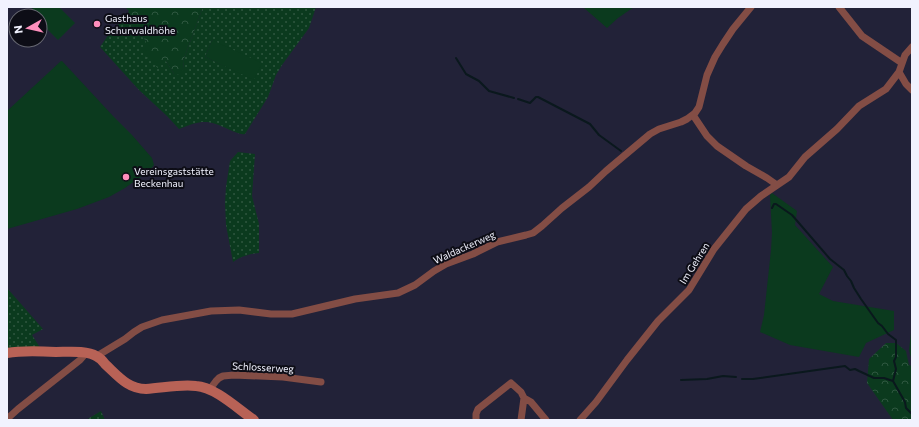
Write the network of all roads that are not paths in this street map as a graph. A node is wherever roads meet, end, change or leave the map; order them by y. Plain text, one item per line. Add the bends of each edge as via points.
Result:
1 (751, 7) edge
2 (839, 7) edge
3 (912, 47) edge
4 (902, 63) junction
5 (899, 72) junction
6 (912, 90) edge
7 (693, 115) junction
8 (777, 186) junction
9 (7, 353) edge
10 (86, 353) junction
11 (97, 356) junction
12 (321, 382) dead end
13 (210, 389) junction
14 (524, 398) junction
15 (7, 419) edge
16 (254, 420) edge
17 (476, 420) edge
18 (521, 420) edge
19 (546, 420) edge
20 (580, 420) edge

1 - 7 street via 713,61 699,106
2 - 4 street via 862,36
3 - 4 street, Im Gehren
4 - 5 street, Im Gehren
5 - 6 street
5 - 8 street, Im Gehren via 886,89 859,106
7 - 8 street via 717,146
7 - 11 street, Waldackerweg via 650,134 533,233 497,242 446,264 403,291 292,314 211,310 167,319 144,326
8 - 20 street, Im Gehren via 742,213 714,249 689,290 658,321
9 - 10 street
10 - 11 street
10 - 15 street
11 - 13 street via 124,382 135,388 192,385
12 - 13 street, Schlosserweg via 234,375 219,378
13 - 16 street
14 - 17 street via 511,382 478,409
14 - 18 street
14 - 19 street via 531,402

